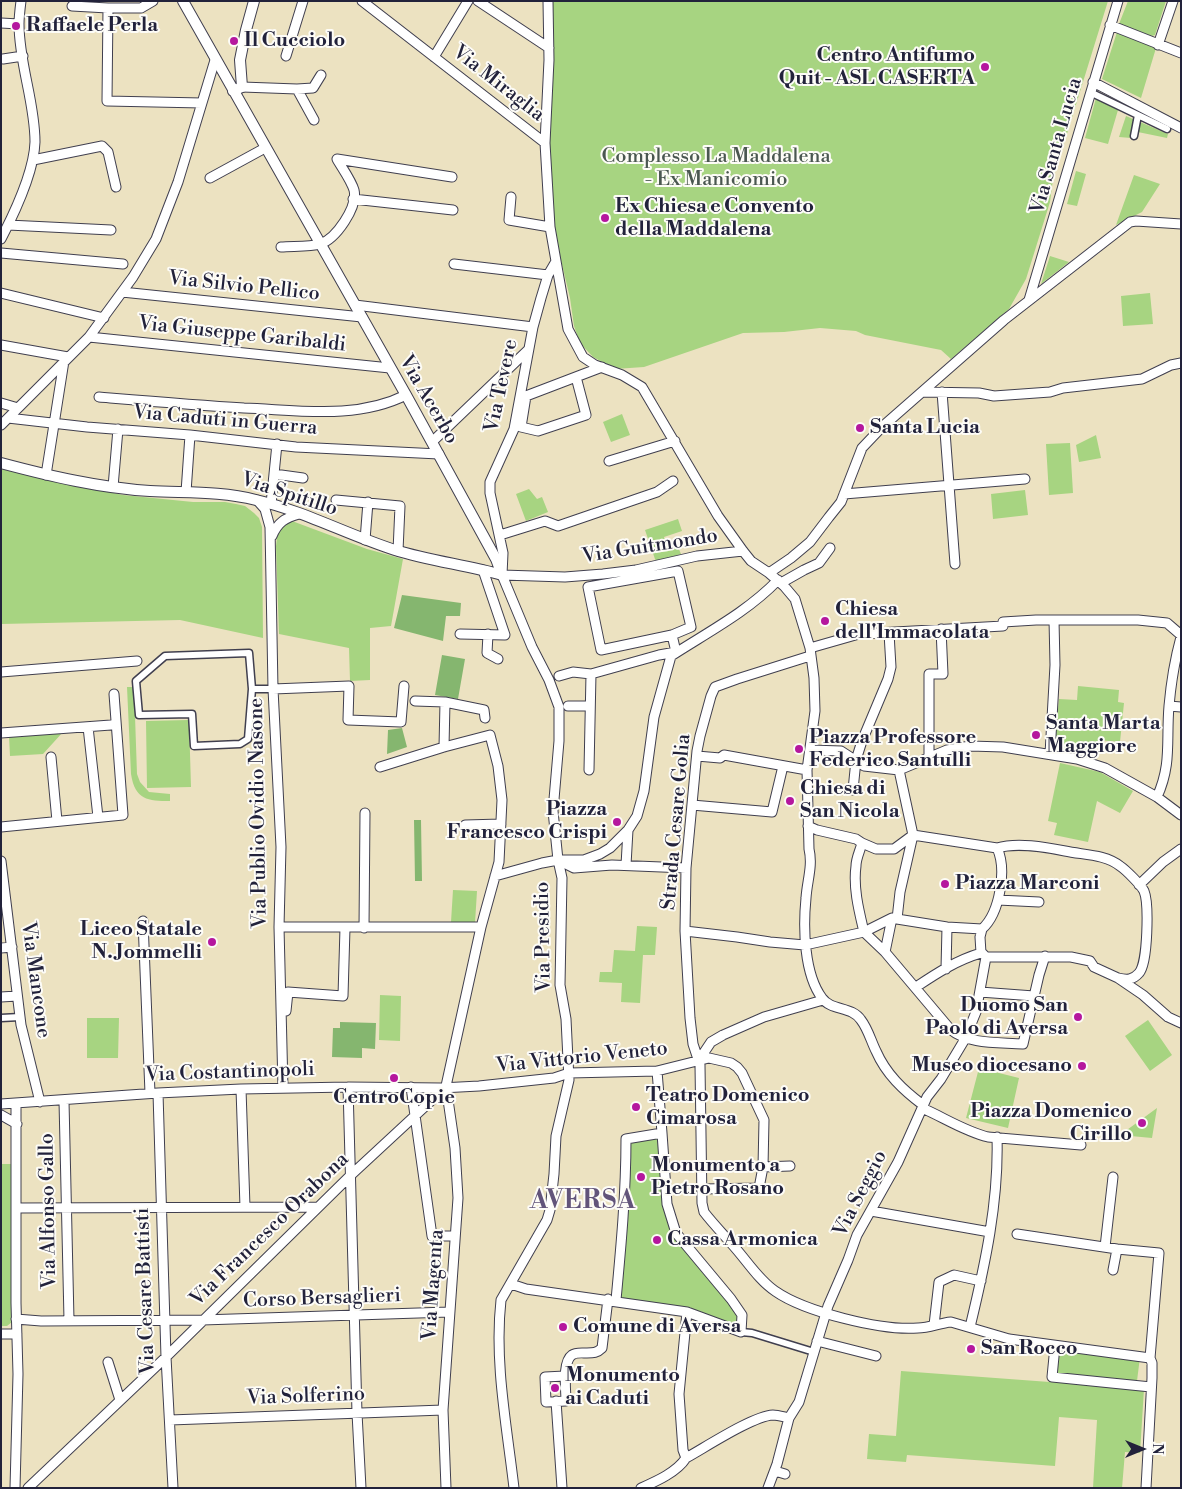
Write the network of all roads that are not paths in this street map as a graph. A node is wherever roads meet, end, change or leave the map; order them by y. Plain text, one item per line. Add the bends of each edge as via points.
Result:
1 (21, 1) edge
2 (153, 1) edge
3 (183, 1) edge
4 (254, 1) edge
5 (303, 1) edge
6 (468, 1) edge
7 (478, 1) edge
8 (548, 1) edge
9 (1118, 1) edge
10 (1173, 1) edge
11 (367, 3) edge
12 (72, 6) dead end
13 (108, 8) junction
14 (1, 23) edge
15 (19, 24) junction
16 (1110, 25) junction
17 (1158, 45) junction
18 (549, 48) junction
19 (1181, 53) edge
20 (23, 56) junction
21 (286, 56) dead end
22 (434, 57) junction
23 (3, 58) dead end
24 (215, 60) junction
25 (321, 75) dead end
26 (1093, 82) junction
27 (238, 89) junction
28 (296, 89) junction
29 (1094, 94) dead end
30 (202, 103) junction
31 (1138, 115) junction
32 (314, 120) dead end
33 (1181, 128) edge
34 (1167, 129) dead end
35 (1134, 136) dead end
36 (545, 143) junction
37 (265, 148) junction
38 (33, 160) junction
39 (452, 177) dead end
40 (210, 178) dead end
41 (116, 187) dead end
42 (510, 197) dead end
43 (353, 199) junction
44 (453, 210) dead end
45 (1181, 224) edge
46 (8, 225) junction
47 (550, 227) junction
48 (111, 230) dead end
49 (1, 239) edge
50 (320, 244) junction
51 (281, 247) dead end
52 (1, 253) edge
53 (555, 263) junction
54 (123, 264) dead end
55 (454, 264) dead end
56 (548, 276) junction
57 (122, 292) junction
58 (1, 293) edge
59 (1029, 300) junction
60 (355, 305) junction
61 (362, 317) junction
62 (104, 318) junction
63 (533, 328) junction
64 (89, 337) junction
65 (1, 345) edge
66 (528, 350) junction
67 (66, 359) junction
68 (1181, 363) edge
69 (602, 367) junction
70 (390, 368) junction
71 (576, 377) junction
72 (922, 392) junction
73 (942, 392) junction
74 (406, 395) junction
75 (99, 397) dead end
76 (1, 403) edge
77 (18, 408) junction
78 (8, 418) junction
79 (55, 424) junction
80 (1, 425) edge
81 (118, 429) junction
82 (190, 434) junction
83 (675, 440) junction
84 (433, 441) junction
85 (277, 444) junction
86 (439, 454) junction
87 (610, 461) dead end
88 (1, 463) edge
89 (274, 474) junction
90 (46, 475) junction
91 (303, 478) dead end
92 (1025, 479) dead end
93 (673, 481) dead end
94 (948, 486) junction
95 (113, 487) junction
96 (186, 492) junction
97 (844, 494) junction
98 (257, 500) junction
99 (336, 500) dead end
100 (368, 502) junction
101 (271, 504) junction
102 (299, 514) junction
103 (500, 535) junction
104 (270, 538) junction
105 (365, 540) junction
106 (830, 548) dead end
107 (398, 551) junction
108 (743, 551) junction
109 (955, 564) dead end
110 (483, 570) junction
111 (769, 573) junction
112 (502, 575) junction
113 (780, 582) junction
114 (1054, 620) junction
115 (941, 629) junction
116 (889, 633) junction
117 (460, 634) dead end
118 (485, 634) junction
119 (672, 635) junction
120 (1181, 636) edge
121 (482, 652) dead end
122 (676, 652) junction
123 (810, 652) junction
124 (498, 659) dead end
125 (137, 661) dead end
126 (1, 672) edge
127 (591, 674) junction
128 (558, 676) dead end
129 (404, 686) dead end
130 (252, 689) junction
131 (273, 689) junction
132 (114, 694) dead end
133 (415, 701) dead end
134 (445, 702) junction
135 (568, 706) dead end
136 (590, 706) junction
137 (1169, 706) junction
138 (1181, 707) edge
139 (485, 718) dead end
140 (111, 725) dead end
141 (88, 727) junction
142 (1, 733) edge
143 (444, 747) junction
144 (811, 750) junction
145 (1050, 754) junction
146 (697, 756) junction
147 (929, 757) junction
148 (51, 758) dead end
149 (856, 760) junction
150 (783, 766) junction
151 (380, 767) dead end
152 (589, 770) dead end
153 (807, 770) junction
154 (899, 770) junction
155 (853, 790) dead end
156 (1156, 797) junction
157 (692, 805) junction
158 (365, 813) dead end
159 (1181, 815) edge
160 (98, 817) junction
161 (57, 821) junction
162 (465, 824) dead end
163 (501, 824) junction
164 (808, 826) junction
165 (1, 827) edge
166 (628, 830) junction
167 (913, 835) junction
168 (862, 843) junction
169 (997, 848) junction
170 (1181, 849) edge
171 (558, 860) junction
172 (1, 861) edge
173 (626, 864) junction
174 (686, 868) junction
175 (496, 876) junction
176 (1139, 885) junction
177 (998, 900) junction
178 (4, 901) edge
179 (1039, 902) dead end
180 (895, 918) junction
181 (143, 920) dead end
182 (279, 927) junction
183 (481, 927) junction
184 (947, 927) junction
185 (345, 928) junction
186 (364, 928) junction
187 (982, 929) junction
188 (685, 931) junction
189 (864, 932) junction
190 (805, 945) junction
191 (12, 947) junction
192 (1, 948) edge
193 (885, 952) junction
194 (983, 955) junction
195 (1045, 956) junction
196 (946, 968) junction
197 (1118, 978) junction
198 (916, 987) junction
199 (980, 992) junction
200 (17, 996) junction
201 (1034, 996) junction
202 (1, 997) edge
203 (823, 1000) junction
204 (286, 1011) dead end
205 (20, 1017) junction
206 (1, 1018) edge
207 (1181, 1023) edge
208 (966, 1039) junction
209 (699, 1060) junction
210 (657, 1071) junction
211 (569, 1073) junction
212 (446, 1086) junction
213 (348, 1087) junction
214 (410, 1087) junction
215 (282, 1088) junction
216 (241, 1089) junction
217 (154, 1093) junction
218 (64, 1101) junction
219 (40, 1102) junction
220 (16, 1103) junction
221 (1, 1104) edge
222 (923, 1106) junction
223 (1, 1115) edge
224 (414, 1116) junction
225 (18, 1124) junction
226 (662, 1133) junction
227 (997, 1137) junction
228 (1081, 1144) dead end
229 (790, 1166) dead end
230 (763, 1167) junction
231 (351, 1175) junction
232 (1113, 1177) dead end
233 (702, 1189) junction
234 (245, 1207) junction
235 (318, 1207) junction
236 (17, 1208) junction
237 (161, 1208) junction
238 (67, 1209) junction
239 (871, 1211) junction
240 (990, 1232) junction
241 (1017, 1234) dead end
242 (455, 1236) junction
243 (1105, 1247) junction
244 (1117, 1249) junction
245 (1113, 1270) dead end
246 (981, 1282) junction
247 (510, 1284) junction
248 (612, 1300) junction
249 (449, 1312) junction
250 (686, 1312) junction
251 (826, 1314) junction
252 (354, 1315) junction
253 (16, 1319) junction
254 (69, 1320) junction
255 (166, 1320) junction
256 (202, 1320) junction
257 (934, 1325) junction
258 (970, 1327) junction
259 (741, 1332) junction
260 (1, 1334) edge
261 (17, 1334) junction
262 (817, 1341) junction
263 (1055, 1346) junction
264 (814, 1352) junction
265 (876, 1356) dead end
266 (166, 1358) junction
267 (1150, 1358) junction
268 (108, 1362) dead end
269 (566, 1376) junction
270 (1152, 1387) junction
271 (120, 1400) junction
272 (556, 1401) junction
273 (443, 1410) junction
274 (356, 1413) junction
275 (789, 1418) junction
276 (170, 1420) junction
277 (685, 1454) junction
278 (775, 1471) junction
279 (785, 1474) dead end
280 (15, 1488) edge
281 (28, 1488) edge
282 (173, 1488) edge
283 (361, 1488) edge
284 (446, 1488) edge
285 (514, 1488) edge
286 (562, 1488) edge
287 (641, 1488) edge
288 (768, 1488) edge
289 (1146, 1488) edge

1 - 15 street
2 - 13 street via 141,8
3 - 24 street, Via Acerbo
4 - 27 street via 240,60
5 - 21 street
6 - 22 street
7 - 18 street
8 - 18 street
9 - 16 street, Via Santa Lucia
10 - 17 street
11 - 22 street, Via Miraglia
12 - 13 street
13 - 30 street via 107,101
14 - 15 street
15 - 20 street
16 - 17 street
16 - 26 street, Via Santa Lucia
17 - 19 street
18 - 36 street
20 - 23 street
20 - 38 street via 33,109
22 - 36 street, Via Miraglia
24 - 27 street, Via Acerbo
24 - 30 street
25 - 28 street via 313,88
26 - 33 street
26 - 59 street, Via Santa Lucia
27 - 28 street
27 - 37 street, Via Acerbo
28 - 32 street
29 - 31 street
30 - 57 street via 178,182 156,239
31 - 34 street
31 - 35 street
36 - 47 street, Via Miraglia
37 - 40 street
37 - 50 street, Via Acerbo
38 - 41 street via 102,146 108,152
38 - 46 street
39 - 43 street via 337,159 354,190
42 - 47 street via 510,220
43 - 44 street
43 - 50 street via 345,222
45 - 59 street via 1130,222
46 - 48 street
46 - 49 street
47 - 53 street, Via Miraglia
50 - 51 street
50 - 60 street, Via Acerbo
52 - 54 street
53 - 56 street, Via Tevere
53 - 69 street, Via Miraglia via 569,334 583,357
55 - 56 street
56 - 63 street, Via Tevere
57 - 61 street, Via Silvio Pellico
57 - 62 street
58 - 62 street
59 - 72 street
60 - 61 street, Via Acerbo
60 - 63 street
61 - 70 street, Via Acerbo
62 - 64 street
63 - 66 street, Via Tevere
64 - 67 street
64 - 70 street, Via Giuseppe Garibaldi
65 - 67 street
66 - 84 street
66 - 103 street, Via Tevere via 514,429 490,482
67 - 77 street
67 - 79 street
68 - 73 street via 1142,379 1050,392 994,396
69 - 71 street
69 - 83 street, Via Miraglia via 642,387
70 - 74 street, Via Acerbo
71 - 71 street via 526,396 521,427 538,431 586,415
72 - 73 street
72 - 97 street via 862,448
73 - 94 street
74 - 75 street via 376,406 330,412
74 - 84 street, Via Acerbo
76 - 77 street
77 - 78 street
78 - 79 street, Via Caduti in Guerra
78 - 80 street
79 - 81 street, Via Caduti in Guerra
79 - 90 street
81 - 82 street, Via Caduti in Guerra
81 - 95 street
82 - 85 street, Via Caduti in Guerra
82 - 96 street
83 - 87 street
83 - 108 street, Via Miraglia via 718,516
84 - 86 street, Via Acerbo
85 - 86 street, Via Caduti in Guerra
85 - 89 street
86 - 112 street, Via Acerbo
88 - 90 street, Via Spitillo
89 - 91 street
89 - 101 street
90 - 95 street, Via Spitillo
92 - 94 street
93 - 103 street via 657,492 558,526 544,521
94 - 97 street
94 - 109 street
95 - 96 street, Via Spitillo
96 - 98 street, Via Spitillo via 223,493
97 - 111 street via 810,542
98 - 101 street, Via Spitillo
98 - 104 street, Via Publio Ovidio Nasone via 268,517
99 - 100 street
100 - 105 street
100 - 107 street via 400,506
101 - 102 street, Via Spitillo
102 - 104 street via 283,519
102 - 105 street, Via Spitillo
103 - 112 street, Via Tevere
104 - 131 street, Via Publio Ovidio Nasone
105 - 107 street, Via Spitillo
106 - 113 street via 820,564
107 - 110 street, Via Spitillo
108 - 111 street, Via Miraglia
108 - 112 street, Via Guitmondo via 697,556 603,574 565,577
110 - 112 street, Via Spitillo
110 - 118 street via 505,634
111 - 113 street, Via Miraglia
112 - 171 street, Via Presidio via 558,707 559,741 553,811
113 - 122 street via 706,635
113 - 123 street, Via Miraglia via 795,599
114 - 115 street
114 - 120 street via 1167,623
114 - 145 street
115 - 116 street
115 - 147 street via 943,674 929,674
116 - 123 street via 859,634
116 - 149 street via 891,667
117 - 118 street
118 - 121 street
118 - 124 street via 487,653
119 - 119 street via 601,650 588,586 678,571 691,627
119 - 122 street
120 - 137 street
122 - 127 street
122 - 166 street via 670,656 654,717 642,798 637,816
123 - 144 street, Via Miraglia via 815,711
123 - 146 street, Strada Cesare Golia via 715,687
125 - 126 street
127 - 128 street via 573,672
127 - 136 street
129 - 131 street via 401,722 348,720 349,686
130 - 130 street via 249,653 165,656 136,681 139,715 192,714 194,746 240,744 248,739
130 - 131 street
131 - 182 street, Via Publio Ovidio Nasone via 281,848
132 - 160 street via 123,815
133 - 134 street
134 - 139 street via 484,710
134 - 143 street
135 - 136 street
136 - 152 street
137 - 138 street
137 - 156 street via 1167,768
140 - 141 street
141 - 142 street
141 - 160 street
143 - 151 street
143 - 163 street via 490,735 498,766
144 - 149 street via 841,751
144 - 153 street, Via Miraglia
145 - 147 street via 970,746
145 - 156 street via 1105,768
146 - 150 street via 720,758 724,755
146 - 157 street, Strada Cesare Golia
147 - 154 street
148 - 161 street
149 - 154 street via 864,766
149 - 155 street
150 - 153 street
150 - 157 street via 772,812
153 - 164 street, Via Miraglia
154 - 167 street
156 - 159 street
157 - 174 street, Strada Cesare Golia
158 - 186 street
160 - 161 street
161 - 165 street
162 - 163 street
163 - 175 street
164 - 168 street
164 - 190 street, Via Miraglia via 812,861 806,899
166 - 171 street via 600,854 584,860
166 - 173 street
167 - 168 street via 894,849 876,849
167 - 169 street
167 - 180 street
168 - 189 street via 855,882
169 - 176 street via 1028,846 1098,856 1120,865
169 - 177 street via 1001,863
170 - 176 street
171 - 173 street via 574,868
171 - 175 street
171 - 211 street, Via Presidio via 562,878 560,985 566,1019
172 - 178 street, Via Mancone
173 - 174 street
174 - 188 street, Strada Cesare Golia
175 - 183 street
176 - 197 street via 1143,890 1146,913 1142,966 1133,978
177 - 179 street
177 - 187 street via 988,924
178 - 191 street, Via Mancone
180 - 184 street
180 - 189 street
180 - 193 street
181 - 217 street, Via Cesare Battisti
182 - 185 street
182 - 215 street, Via Publio Ovidio Nasone
183 - 186 street
183 - 212 street
184 - 187 street
184 - 196 street
185 - 186 street
185 - 204 street via 343,996 288,992
187 - 194 street, Via Seggio
188 - 190 street
188 - 209 street, Strada Cesare Golia via 693,1044
189 - 190 street
189 - 193 street
190 - 203 street, Via Miraglia via 816,988
191 - 192 street
191 - 200 street, Via Mancone
193 - 198 street
194 - 195 street
194 - 196 street via 966,957
194 - 199 street, Via Seggio
195 - 197 street via 1090,961 1094,967
195 - 201 street
196 - 198 street
197 - 207 street via 1168,1017
198 - 208 street via 950,1029
199 - 201 street
199 - 208 street, Via Seggio
200 - 202 street
200 - 205 street, Via Mancone
201 - 208 street via 1023,1044
203 - 209 street via 764,1017 723,1035 711,1042
203 - 222 street via 861,1019 890,1076
205 - 206 street
205 - 219 street, Via Mancone
208 - 222 street, Via Seggio
209 - 210 street, Via Vittorio Veneto
209 - 230 street, Via Vittorio Veneto via 709,1058 731,1063 742,1073 764,1120
209 - 233 street, Strada Cesare Golia
210 - 211 street, Via Vittorio Veneto
210 - 226 street
211 - 212 street, Via Vittorio Veneto via 554,1078 488,1085
211 - 247 street, Via Presidio via 556,1136 550,1210
212 - 214 street, Via Costantinopoli
212 - 224 street, Via Francesco Orabona
212 - 242 street, Via Magenta via 455,1148 458,1198
213 - 214 street, Via Costantinopoli
213 - 215 street, Via Costantinopoli
213 - 231 street
214 - 224 street
215 - 216 street, Via Costantinopoli
216 - 217 street, Via Costantinopoli
216 - 234 street
217 - 218 street, Via Costantinopoli
217 - 237 street, Via Cesare Battisti
218 - 219 street, Via Costantinopoli
218 - 238 street, Via Alfonso Gallo
219 - 220 street, Via Costantinopoli
220 - 221 street, Via Costantinopoli
220 - 225 street
222 - 227 street via 977,1134
222 - 239 street, Via Seggio
223 - 225 street
224 - 231 street, Via Francesco Orabona
224 - 242 street via 432,1236
225 - 236 street
226 - 248 street via 626,1139 623,1235
226 - 259 street via 667,1204 676,1233 742,1315
227 - 228 street
227 - 240 street
229 - 230 street
230 - 233 street, Via Vittorio Veneto via 759,1188
231 - 235 street, Via Francesco Orabona
231 - 252 street
232 - 243 street
233 - 251 street, Strada Cesare Golia via 704,1212 761,1278 782,1295
234 - 235 street
234 - 237 street
235 - 256 street, Via Francesco Orabona
236 - 238 street
236 - 253 street
237 - 238 street
237 - 255 street, Via Cesare Battisti
238 - 254 street, Via Alfonso Gallo
239 - 240 street
239 - 251 street, Via Seggio via 857,1235
240 - 246 street
241 - 243 street
242 - 249 street, Via Magenta
243 - 244 street
244 - 245 street
244 - 267 street via 1158,1253
246 - 257 street via 954,1275 939,1282
246 - 258 street
247 - 248 street
247 - 285 street, Via Presidio via 501,1300 499,1316 500,1358
248 - 250 street
248 - 269 street via 600,1351 574,1353 567,1362
249 - 252 street, Corso Bersaglieri
249 - 273 street, Via Magenta
250 - 259 street
250 - 277 street via 679,1394
251 - 257 street, Strada Cesare Golia via 886,1326 919,1328
251 - 262 street, Via Seggio
252 - 256 street, Corso Bersaglieri
252 - 274 street
253 - 254 street, Corso Bersaglieri
253 - 261 street
254 - 255 street, Corso Bersaglieri
255 - 256 street, Corso Bersaglieri
255 - 266 street, Via Cesare Battisti
256 - 266 street, Via Francesco Orabona
257 - 258 street, Strada Cesare Golia via 952,1322
258 - 263 street, Strada Cesare Golia via 1009,1339
259 - 264 street
260 - 261 street
261 - 280 street
262 - 264 street, Via Seggio
262 - 265 street
263 - 267 street, Strada Cesare Golia
263 - 270 street via 1052,1377
264 - 275 street, Via Seggio via 799,1402
266 - 271 street, Via Francesco Orabona
266 - 276 street, Via Cesare Battisti
267 - 270 street
268 - 271 street
269 - 272 street via 566,1401
269 - 272 street via 545,1377 546,1402
270 - 289 street
271 - 281 street, Via Francesco Orabona
272 - 286 street
273 - 274 street, Via Solferino
273 - 284 street, Via Magenta
274 - 276 street, Via Solferino
274 - 283 street
275 - 277 street via 772,1415 762,1418
275 - 278 street, Via Seggio
276 - 282 street, Via Cesare Battisti
277 - 287 street via 682,1465
278 - 279 street
278 - 288 street, Via Seggio

